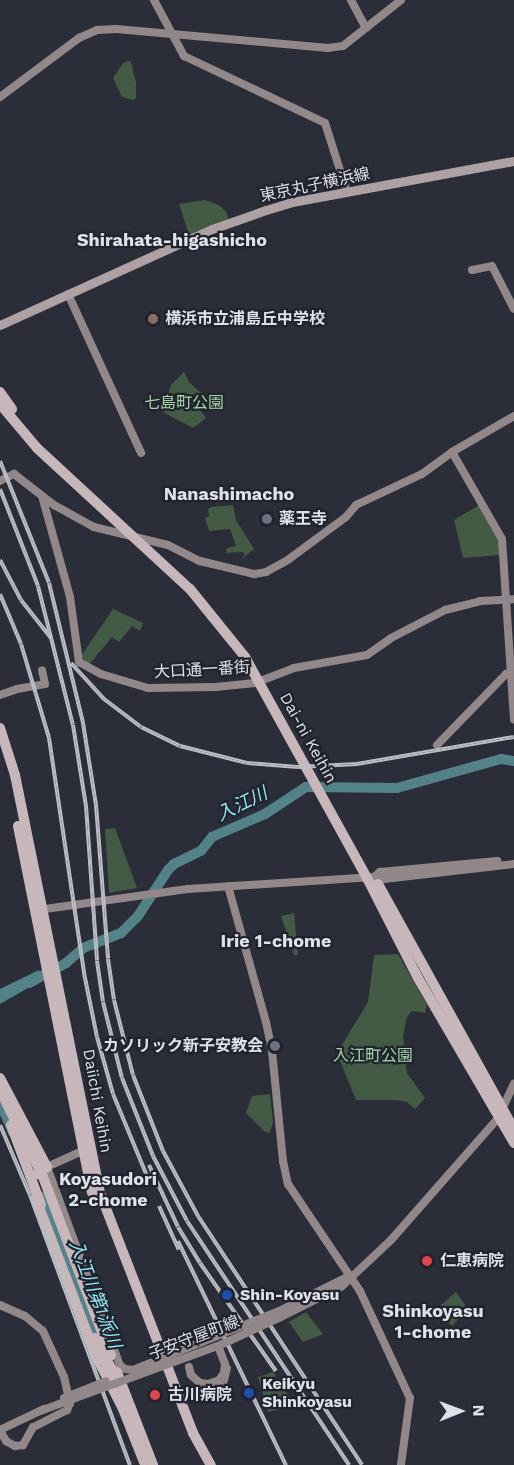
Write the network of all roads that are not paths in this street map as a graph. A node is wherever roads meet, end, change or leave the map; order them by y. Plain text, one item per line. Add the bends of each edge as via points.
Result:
1 (154, 0) edge
2 (351, 0) edge
3 (401, 0) edge
4 (366, 28) junction
5 (172, 34) junction
6 (0, 97) edge
7 (514, 161) edge
8 (347, 192) junction
9 (472, 270) dead end
10 (68, 294) junction
11 (514, 309) edge
12 (0, 325) edge
13 (0, 392) edge
14 (0, 404) edge
15 (514, 416) edge
16 (452, 452) junction
17 (141, 453) dead end
18 (0, 481) edge
19 (42, 495) junction
20 (134, 537) junction
21 (148, 540) junction
22 (510, 599) edge
23 (42, 670) dead end
24 (512, 670) edge
25 (262, 681) junction
26 (0, 695) edge
27 (514, 720) edge
28 (0, 728) edge
29 (437, 745) dead end
30 (0, 748) edge
31 (514, 859) edge
32 (514, 864) edge
33 (371, 877) junction
34 (228, 886) junction
35 (39, 910) junction
36 (0, 1078) edge
37 (514, 1083) edge
38 (0, 1090) edge
39 (0, 1104) edge
40 (499, 1113) junction
41 (11, 1125) junction
42 (514, 1129) edge
43 (514, 1143) edge
44 (86, 1149) junction
45 (45, 1163) junction
46 (350, 1276) junction
47 (0, 1305) edge
48 (280, 1314) junction
49 (218, 1346) junction
50 (133, 1370) junction
51 (117, 1377) junction
52 (109, 1388) junction
53 (197, 1399) dead end
54 (123, 1409) junction
55 (40, 1411) junction
56 (0, 1430) edge
57 (139, 1465) edge
58 (145, 1465) edge
59 (153, 1465) edge
60 (203, 1465) edge
61 (212, 1465) edge
62 (400, 1465) edge

1 - 5 street
2 - 4 street
3 - 4 street
4 - 5 street via 343,46 328,48
5 - 6 street via 116,29 88,34
5 - 8 street via 184,56 325,123
7 - 8 main road, 東京丸子横浜線
8 - 10 main road, 東京丸子横浜線 via 292,202 231,222
9 - 11 street via 492,266
10 - 12 main road, 東京丸子横浜線
10 - 17 street
13 - 21 highway, Dai-ni Keihin via 43,444
14 - 20 highway, Dai-ni Keihin via 37,448
15 - 16 street
16 - 21 street via 422,474 356,506 289,559 266,572 241,572 200,561 183,550
16 - 22 street via 502,539
18 - 19 street via 14,474
19 - 20 street via 94,528
19 - 25 street, 大口通一番街 via 74,615 79,662 94,672 148,688 234,686
20 - 21 street
20 - 25 highway, Dai-ni Keihin via 204,604
21 - 25 highway, Dai-ni Keihin via 181,570 228,624
22 - 24 street
22 - 25 street, 大口通一番街 via 480,601 445,610 367,655 294,668
23 - 26 street via 45,684
24 - 27 street
24 - 29 street
25 - 33 highway, Dai-ni Keihin
28 - 35 highway, Daiichi Keihin via 15,775
30 - 35 highway, Daiichi Keihin
31 - 33 street via 380,872
32 - 33 street
33 - 34 street
33 - 40 highway, Dai-ni Keihin via 418,978
34 - 35 street via 147,893
34 - 46 street via 268,1032 285,1175 305,1212
35 - 44 highway, Daiichi Keihin
36 - 45 highway
37 - 40 street, 子安守屋町線
38 - 59 highway, bridge via 43,1177
39 - 41 highway
40 - 42 highway, Dai-ni Keihin
40 - 43 highway, Dai-ni Keihin
40 - 46 street, 子安守屋町線 via 406,1225
41 - 51 highway, bridge via 80,1309
41 - 54 highway, bridge via 43,1196
44 - 45 street
44 - 60 highway, Daiichi Keihin via 93,1194 186,1435
44 - 61 highway, Daiichi Keihin via 193,1433
45 - 50 street via 120,1365
45 - 54 highway via 33,1174 31,1182 96,1356
46 - 48 street, 子安守屋町線
46 - 62 street via 410,1398
47 - 56 street via 25,1316 43,1331 64,1377 70,1403 67,1410 37,1423 20,1446 6,1441
48 - 49 street, 子安守屋町線, bridge
48 - 50 street, 子安守屋町線, bridge
49 - 52 street, 子安守屋町線, bridge
49 - 53 street, bridge via 224,1360 225,1364 219,1380 202,1384 190,1372 189,1363 194,1354 206,1348 218,1352 224,1359 226,1364 223,1384
50 - 51 street, 子安守屋町線
51 - 55 street, 子安守屋町線, bridge
52 - 55 street, 子安守屋町線, bridge
52 - 57 highway
54 - 58 highway
55 - 56 street, 子安守屋町線

